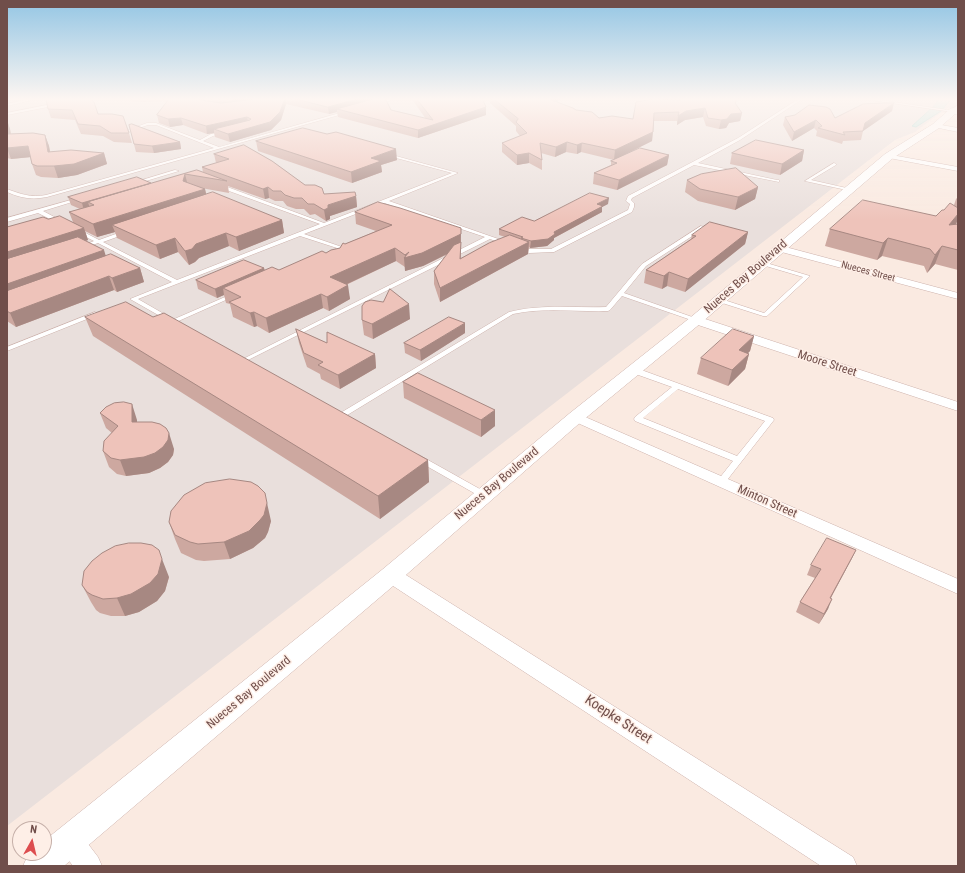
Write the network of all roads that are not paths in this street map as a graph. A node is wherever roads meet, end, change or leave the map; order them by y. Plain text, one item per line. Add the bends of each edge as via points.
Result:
1 (194, 139) edge
2 (204, 139) edge
3 (251, 139) edge
4 (739, 139) edge
5 (916, 139) edge
6 (200, 141) junction
7 (218, 148) junction
8 (379, 152) edge
9 (889, 156) junction
10 (694, 163) junction
11 (160, 164) junction
12 (834, 164) dead end
13 (958, 169) edge
14 (177, 171) junction
15 (183, 173) edge
16 (777, 181) dead end
17 (131, 184) edge
18 (213, 184) edge
19 (7, 190) edge
20 (849, 190) junction
21 (240, 194) junction
22 (233, 196) dead end
23 (85, 198) edge
24 (384, 201) junction
25 (39, 211) junction
26 (7, 220) edge
27 (60, 222) junction
28 (66, 222) edge
29 (52, 224) edge
30 (323, 224) junction
31 (72, 228) edge
32 (701, 228) edge
33 (135, 229) edge
34 (299, 234) junction
35 (489, 237) junction
36 (98, 241) junction
37 (778, 248) junction
38 (75, 249) edge
39 (328, 255) edge
40 (131, 258) junction
41 (124, 261) edge
42 (761, 263) junction
43 (177, 282) junction
44 (240, 293) edge
45 (621, 294) junction
46 (958, 296) edge
47 (133, 299) junction
48 (718, 300) junction
49 (126, 302) edge
50 (104, 310) edge
51 (696, 320) junction
52 (174, 321) junction
53 (180, 325) edge
54 (7, 348) edge
55 (238, 357) edge
56 (244, 360) junction
57 (251, 364) edge
58 (633, 370) junction
59 (677, 386) junction
60 (958, 407) edge
61 (334, 411) edge
62 (341, 415) junction
63 (576, 417) junction
64 (348, 418) edge
65 (414, 456) edge
66 (738, 460) junction
67 (721, 482) junction
68 (484, 495) junction
69 (391, 574) junction
70 (958, 587) edge
71 (70, 841) junction
72 (39, 866) edge
73 (89, 866) edge
74 (844, 866) edge

1 - 6 lane
2 - 6 lane
3 - 7 lane
4 - 10 lane
5 - 9 street, Nueces Bay Boulevard
6 - 7 lane
7 - 11 lane
8 - 24 lane via 456,173
9 - 13 street
9 - 20 street, Nueces Bay Boulevard
10 - 16 lane
10 - 35 lane via 630,197 630,211 552,252 529,251
11 - 14 lane
11 - 19 lane via 36,199 21,197
12 - 20 lane via 807,181
14 - 15 lane
14 - 17 lane
18 - 21 lane
20 - 37 street, Nueces Bay Boulevard
21 - 22 lane
21 - 30 lane
23 - 25 lane
24 - 30 lane
24 - 35 lane
25 - 26 lane
25 - 27 lane
27 - 28 lane
27 - 29 lane
30 - 34 lane
31 - 36 lane
32 - 45 lane via 644,265
33 - 36 lane
34 - 39 lane via 342,248
34 - 43 lane
35 - 56 lane
36 - 38 lane
36 - 40 lane
37 - 42 street, Nueces Bay Boulevard
37 - 46 street, Nueces Street
40 - 41 lane
40 - 43 lane
42 - 48 street, Nueces Bay Boulevard
42 - 48 lane via 807,276 765,315
43 - 47 lane
44 - 52 lane
45 - 51 lane
45 - 62 lane via 608,309 526,308 511,313
47 - 49 lane
47 - 52 lane
48 - 51 street, Nueces Bay Boulevard
50 - 54 lane
51 - 58 street, Nueces Bay Boulevard
51 - 60 street, Moore Street
52 - 53 lane
55 - 56 lane
56 - 57 lane
58 - 59 lane
58 - 63 street, Nueces Bay Boulevard
59 - 66 lane via 770,420
59 - 66 lane via 638,419
61 - 62 lane
62 - 64 lane
63 - 67 street, Minton Street
63 - 68 street, Nueces Bay Boulevard
65 - 68 lane
66 - 67 lane
67 - 70 street, Minton Street
68 - 69 street, Nueces Bay Boulevard
69 - 71 street, Nueces Bay Boulevard
69 - 74 street, Koepke Street
71 - 72 street, Nueces Bay Boulevard
71 - 73 street

